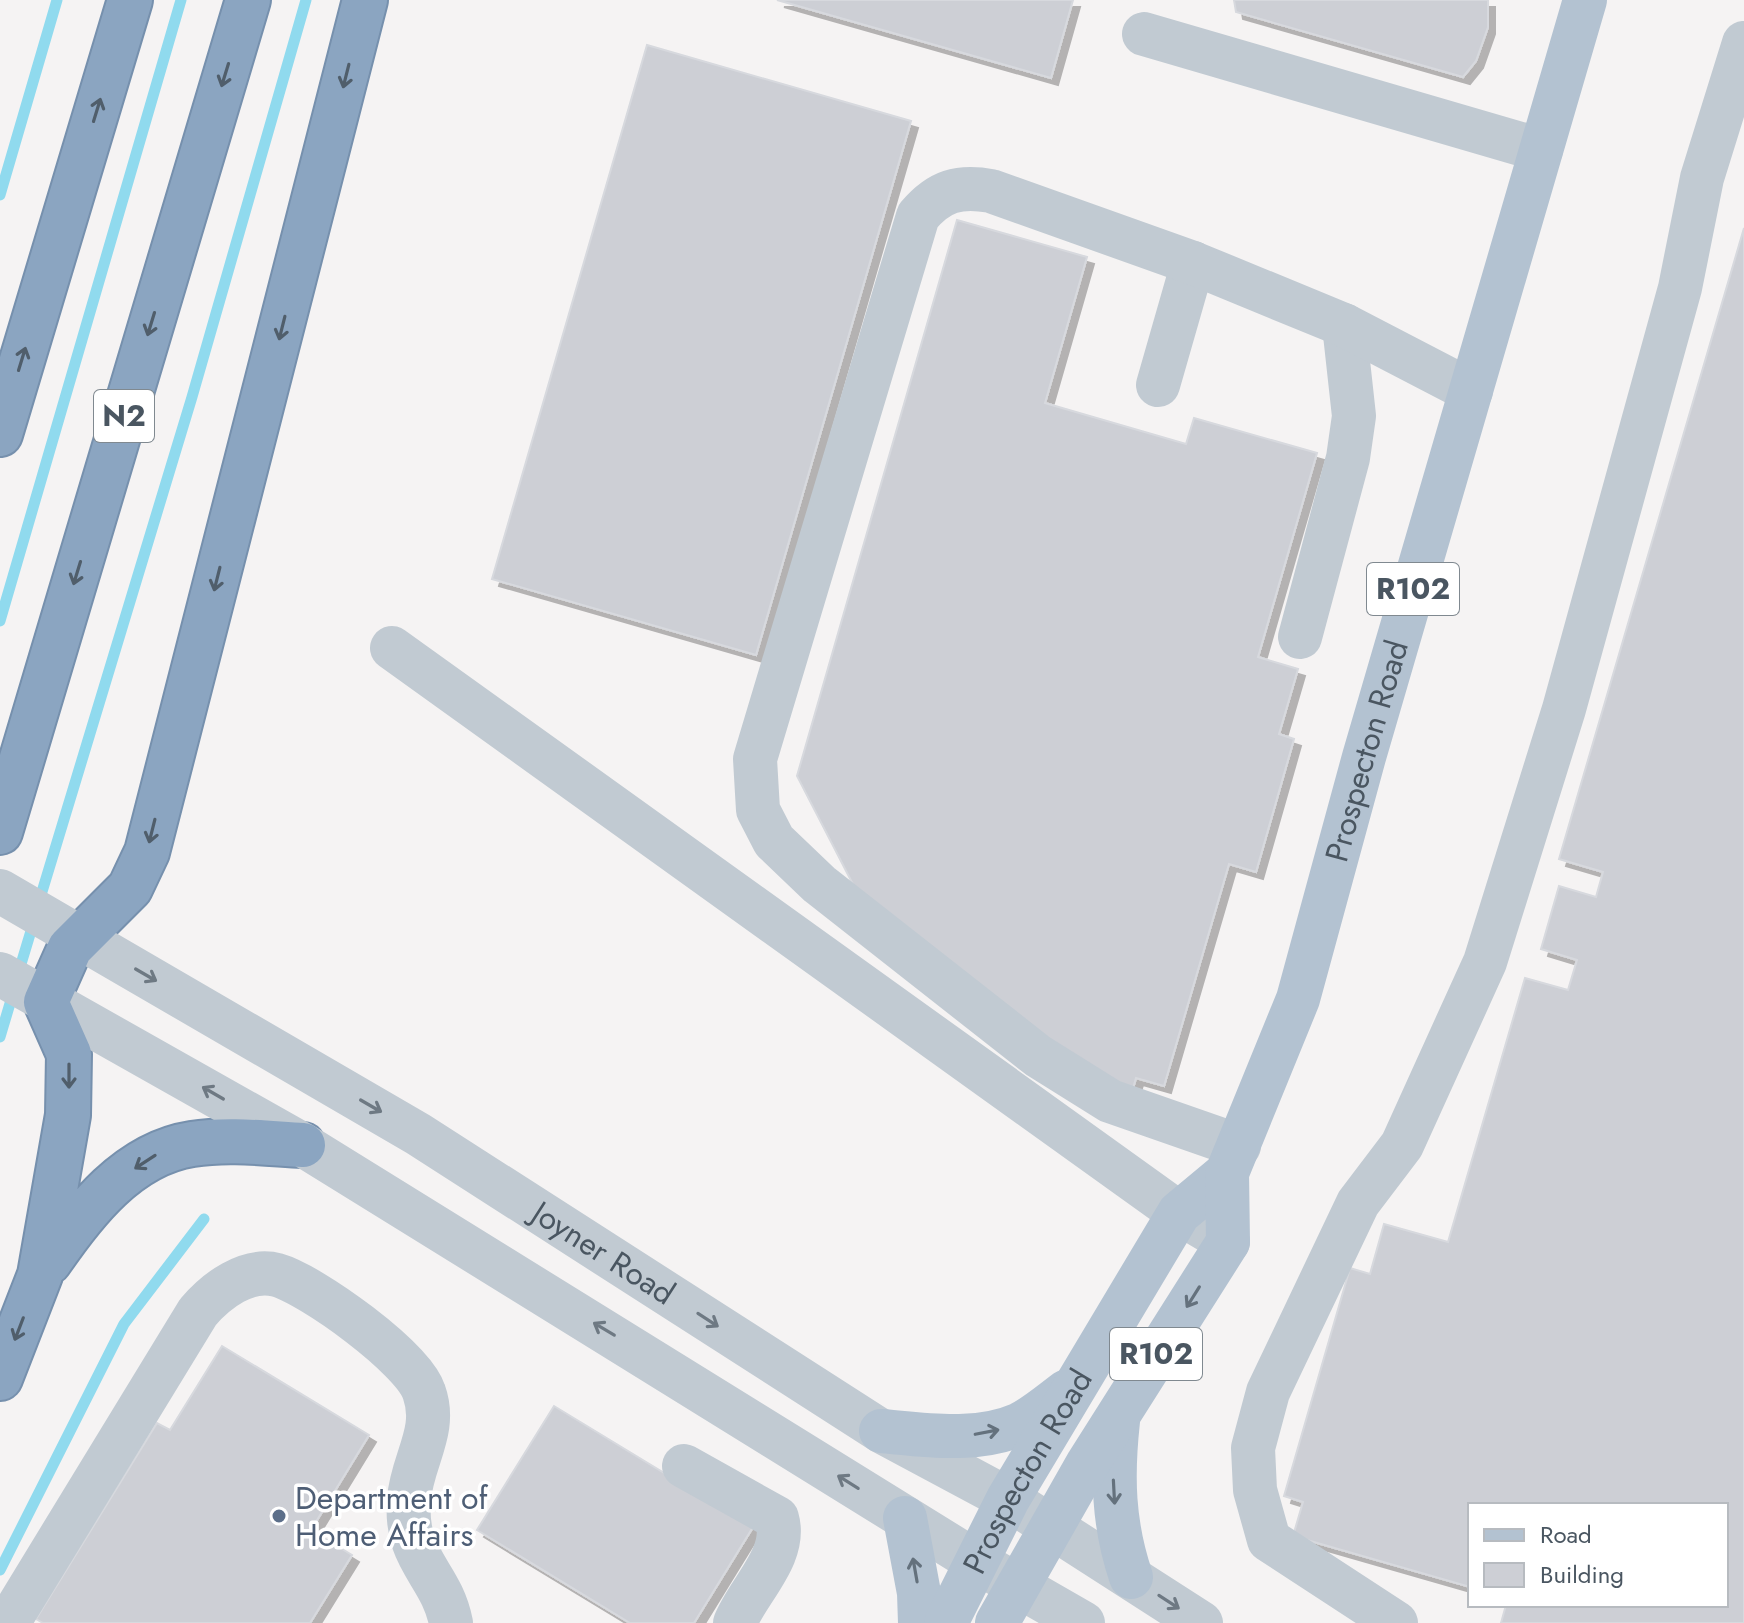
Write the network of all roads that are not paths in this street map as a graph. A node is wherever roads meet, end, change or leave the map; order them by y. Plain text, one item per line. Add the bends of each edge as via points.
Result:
1 (130, 0) edge
2 (248, 0) edge
3 (365, 0) edge
4 (1585, 0) edge
5 (1144, 34) dead end
6 (1744, 43) edge
7 (1541, 150) junction
8 (1193, 263) junction
9 (1344, 325) junction
10 (1158, 385) dead end
11 (1471, 391) junction
12 (0, 434) edge
13 (1300, 637) dead end
14 (392, 648) dead end
15 (0, 832) edge
16 (0, 891) edge
17 (67, 929) junction
18 (0, 974) edge
19 (45, 1001) junction
20 (303, 1145) junction
21 (1233, 1159) junction
22 (1179, 1213) junction
23 (1228, 1242) junction
24 (40, 1275) junction
25 (0, 1378) edge
26 (1074, 1386) junction
27 (1118, 1414) junction
28 (881, 1431) junction
29 (684, 1466) dead end
30 (1008, 1499) junction
31 (905, 1518) junction
32 (1052, 1527) junction
33 (975, 1561) junction
34 (1131, 1577) junction
35 (1020, 1584) junction
36 (8, 1623) edge
37 (451, 1623) edge
38 (735, 1623) edge
39 (920, 1623) edge
40 (946, 1623) edge
41 (997, 1623) edge
42 (1083, 1623) edge
43 (1201, 1623) edge
44 (1396, 1623) edge

12 -> 1 highway
2 -> 15 highway, N2
3 -> 17 highway via 147,852 130,888
4 - 7 main road, Prospecton Road / R102
5 - 7 street
6 - 44 street via 1702,178 1680,288 1564,709 1485,962 1402,1145 1358,1203 1268,1392 1253,1448 1255,1490 1269,1540
7 - 11 main road, Prospecton Road / R102
8 - 9 street
8 - 10 street
8 - 21 street via 971,187 933,199 918,216 755,759 754,786 758,810 774,841 819,884 1038,1056 1110,1101
9 - 11 street
9 - 13 street via 1353,403 1348,458
11 - 21 main road, Prospecton Road / R102 via 1298,999
14 - 22 street
16 - 17 street, Joyner Road
17 - 19 highway
17 -> 28 street, Joyner Road via 418,1134
18 - 19 street, Joyner Road
20 -> 19 street, Joyner Road
19 -> 24 highway via 69,1054 70,1069 59,1184
20 -> 24 highway via 204,1143 149,1157 98,1197
31 -> 20 street, Joyner Road
21 - 22 main road, Prospecton Road / R102
21 - 23 main road, Prospecton Road / R102
22 - 23 street
22 - 26 main road, Prospecton Road / R102
23 -> 27 main road, Prospecton Road / R102
24 -> 25 highway
28 -> 26 main road via 983,1434 1020,1423
26 - 30 main road, Prospecton Road / R102
27 - 32 main road, Prospecton Road / R102
27 -> 34 main road via 1112,1470 1119,1541
28 - 30 street, Joyner Road
29 - 38 street via 777,1518 774,1557
30 - 32 street, Joyner Road
30 - 33 main road, Prospecton Road / R102
31 - 33 street, Joyner Road
39 -> 31 main road
32 - 34 street, Joyner Road
32 - 35 main road, Prospecton Road / R102
33 - 35 street, Joyner Road
33 - 40 main road, Prospecton Road / R102
34 -> 43 street, Joyner Road
35 - 41 main road, Prospecton Road / R102
35 - 42 street, Joyner Road
36 - 37 street via 198,1312 214,1293 239,1280 276,1275 369,1331 423,1387 429,1431 409,1496 409,1532 422,1567 448,1606

